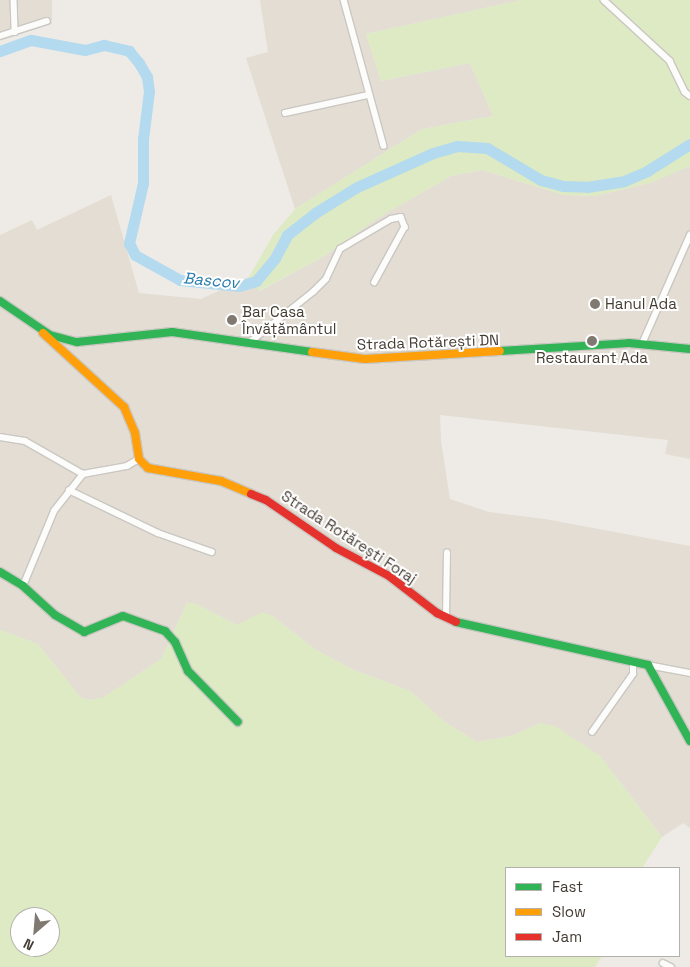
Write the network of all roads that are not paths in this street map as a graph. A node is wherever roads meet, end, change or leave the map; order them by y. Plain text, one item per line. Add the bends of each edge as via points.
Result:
1 (14, 0) edge
2 (344, 0) edge
3 (604, 0) edge
4 (47, 21) dead end
5 (15, 32) junction
6 (0, 36) edge
7 (368, 94) junction
8 (690, 96) edge
9 (285, 114) dead end
10 (384, 146) dead end
11 (690, 235) edge
12 (375, 282) dead end
13 (0, 301) edge
14 (40, 329) junction
15 (77, 342) junction
16 (248, 343) junction
17 (642, 344) junction
18 (690, 349) edge
19 (66, 351) junction
20 (0, 437) edge
21 (139, 459) junction
22 (83, 474) junction
23 (69, 490) junction
24 (212, 552) dead end
25 (447, 553) dead end
26 (0, 572) edge
27 (23, 586) junction
28 (446, 617) junction
29 (633, 661) junction
30 (648, 665) junction
31 (690, 673) edge
32 (238, 722) dead end
33 (592, 732) dead end
34 (690, 741) edge
35 (663, 963) dead end
36 (671, 967) edge

1 - 5 street
2 - 7 street
3 - 8 street via 670,61
4 - 5 street
5 - 6 street
7 - 9 street
7 - 10 street
11 - 17 street
12 - 16 street via 405,227 401,218 391,219 340,249 326,278 313,292
13 - 14 main road, Strada Rotărești DN
14 - 15 main road, Strada Rotărești DN
14 - 19 main road via 52,343
15 - 16 main road, Strada Rotărești DN via 172,332
15 - 19 main road
16 - 17 main road, Strada Rotărești DN via 365,359
17 - 18 main road, Strada Rotărești DN
19 - 21 main road via 124,407 135,433
20 - 22 street via 25,441
21 - 22 street via 128,466
21 - 28 main road, Strada Rotărești Foraj via 154,471 216,480 266,500 336,548 389,576
22 - 23 street
23 - 24 street via 158,533
23 - 27 street via 46,526
25 - 28 street
26 - 27 main road
27 - 32 main road via 55,615 84,632 123,616 136,618 165,632 175,642 188,671
28 - 29 main road, Strada Rotărești Foraj
29 - 30 main road, Strada Rotărești Foraj
29 - 33 street via 633,674
30 - 31 street, Strada Rotărești Foraj
30 - 34 main road
35 - 36 street

